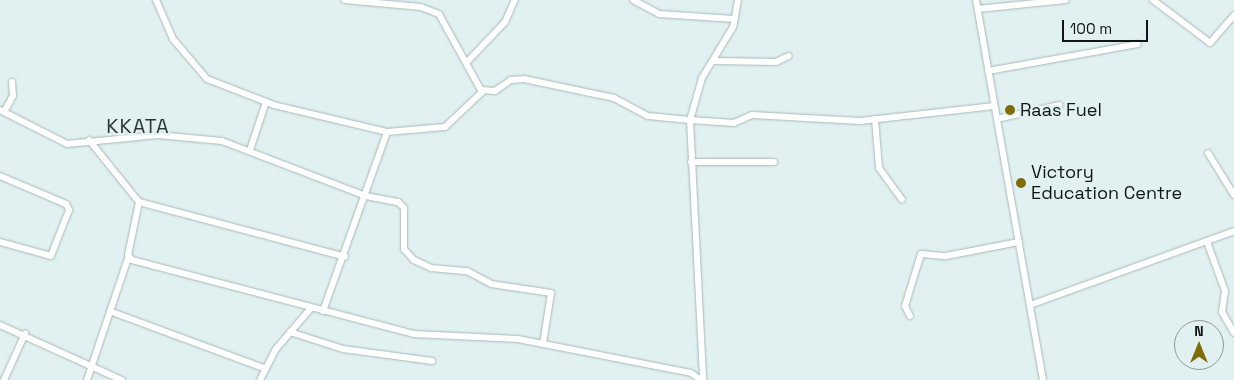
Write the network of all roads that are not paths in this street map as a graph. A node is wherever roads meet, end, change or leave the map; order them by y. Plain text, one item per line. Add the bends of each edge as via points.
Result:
1 (156, 0) edge
2 (344, 0) edge
3 (516, 0) edge
4 (633, 0) edge
5 (738, 0) edge
6 (976, 0) edge
7 (1066, 0) edge
8 (1153, 0) edge
9 (371, 1) edge
10 (978, 9) junction
11 (1234, 15) edge
12 (734, 19) junction
13 (1138, 44) dead end
14 (789, 56) dead end
15 (468, 61) junction
16 (715, 61) junction
17 (988, 71) junction
18 (12, 82) dead end
19 (482, 90) junction
20 (266, 102) junction
21 (1059, 105) dead end
22 (994, 106) junction
23 (2, 111) edge
24 (690, 120) junction
25 (875, 120) junction
26 (996, 120) junction
27 (387, 132) junction
28 (89, 140) junction
29 (250, 150) junction
30 (1208, 154) dead end
31 (691, 162) junction
32 (774, 162) dead end
33 (0, 176) edge
34 (1234, 195) edge
35 (366, 196) junction
36 (902, 200) dead end
37 (139, 202) junction
38 (1234, 231) edge
39 (0, 242) edge
40 (1019, 242) junction
41 (1207, 242) junction
42 (345, 256) junction
43 (128, 258) junction
44 (1030, 305) junction
45 (311, 308) junction
46 (323, 311) junction
47 (112, 312) junction
48 (910, 316) dead end
49 (0, 325) edge
50 (290, 332) junction
51 (25, 334) junction
52 (1234, 334) edge
53 (543, 344) junction
54 (432, 361) dead end
55 (93, 366) junction
56 (266, 369) junction
57 (4, 380) edge
58 (87, 380) edge
59 (122, 380) edge
60 (260, 380) edge
61 (702, 380) edge
62 (1043, 380) edge

1 - 20 street via 166,29 197,71 216,83
2 - 9 street
3 - 15 street via 505,22
4 - 12 street via 659,14
5 - 12 street
6 - 10 street
7 - 10 street
8 - 11 street via 1210,42
9 - 15 street via 433,11
10 - 17 street
12 - 16 street
13 - 17 street
14 - 16 street via 776,62
15 - 19 street
16 - 24 street via 702,78
17 - 22 street
18 - 23 street via 12,96
19 - 24 street via 495,90 511,80 524,79 614,98 648,116
19 - 27 street via 444,127
20 - 27 street
20 - 29 street
21 - 26 street
22 - 25 street
22 - 26 street
23 - 28 street via 59,142
24 - 25 street via 734,123 752,115
24 - 31 street
25 - 36 street via 879,168
26 - 40 street
27 - 35 street
28 - 29 street via 195,137
28 - 37 street
29 - 35 street
30 - 34 street
31 - 32 street
31 - 61 street
33 - 39 street via 66,204 70,210 51,256
35 - 42 street
35 - 53 street via 403,206 404,249 419,263 467,271 491,284 551,293
37 - 42 street
37 - 43 street
38 - 41 street
40 - 44 street
40 - 48 street via 946,256 921,254 905,306
41 - 44 street
41 - 52 street via 1225,291 1222,312
42 - 46 street
43 - 45 street
43 - 47 street
44 - 62 street
45 - 46 street
45 - 50 street
46 - 53 street via 414,334 493,335
47 - 55 street
47 - 56 street
49 - 51 street
50 - 54 street via 342,348
50 - 56 street
51 - 55 street
51 - 57 street
53 - 61 street via 690,373
55 - 58 street
55 - 59 street
56 - 60 street

